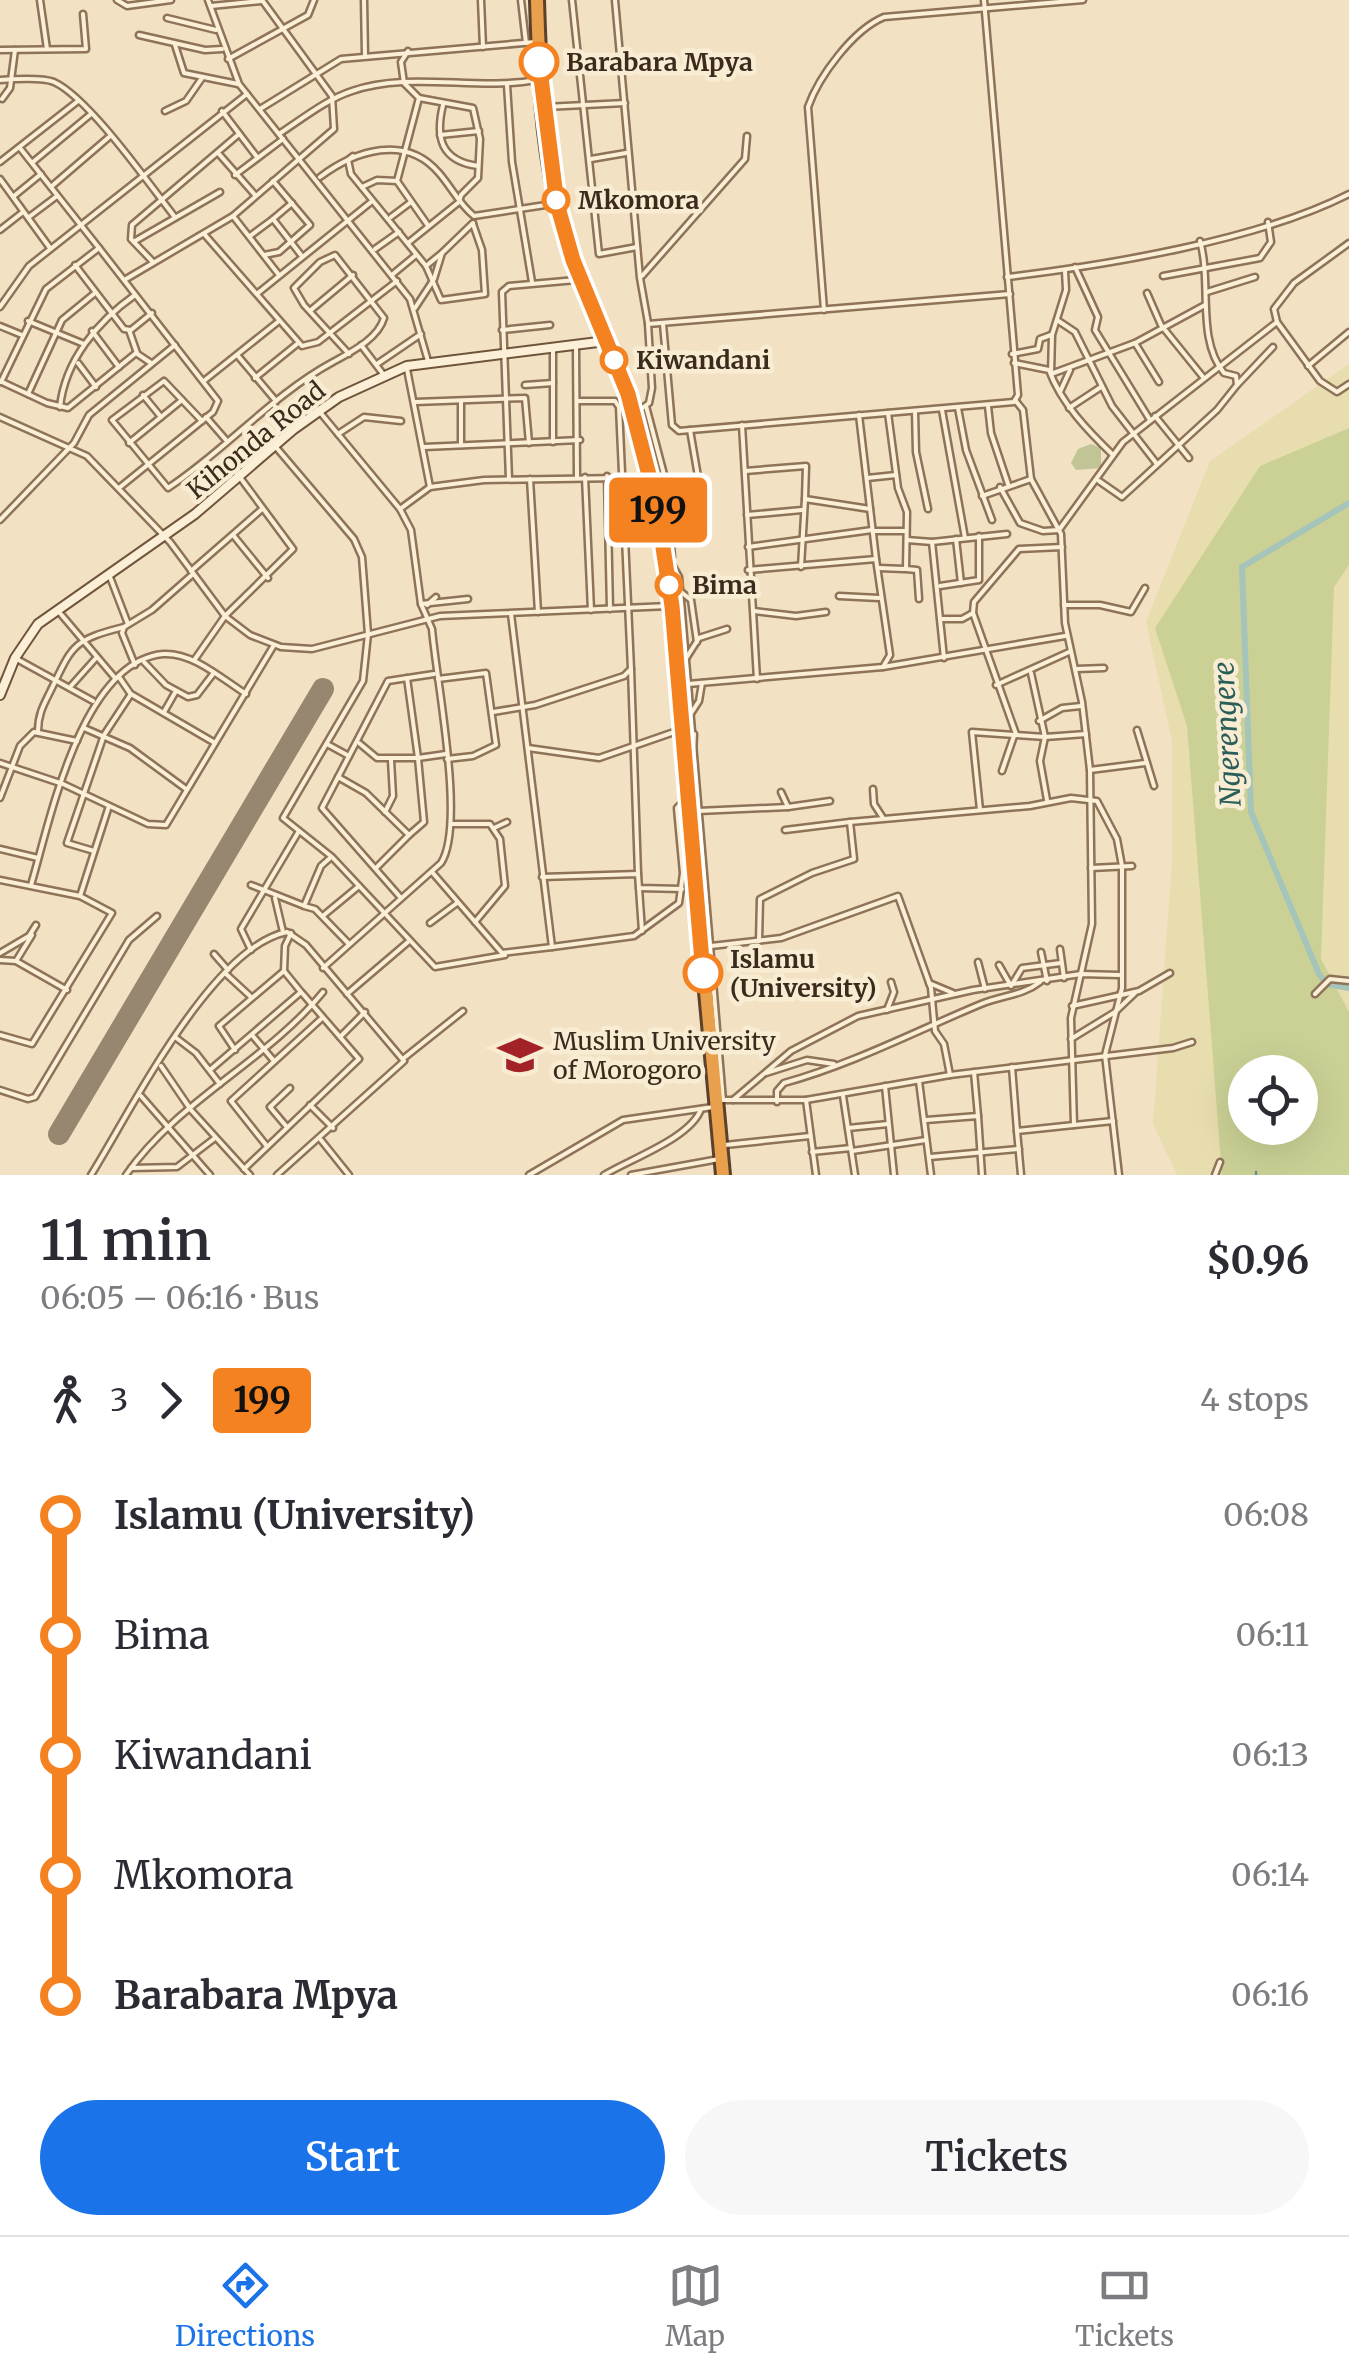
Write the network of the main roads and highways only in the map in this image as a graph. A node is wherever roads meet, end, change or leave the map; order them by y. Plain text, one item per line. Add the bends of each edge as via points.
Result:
1 (538, 0) edge
2 (723, 1175) edge

1 - 2 highway via 532,42 557,204 633,414 669,561

